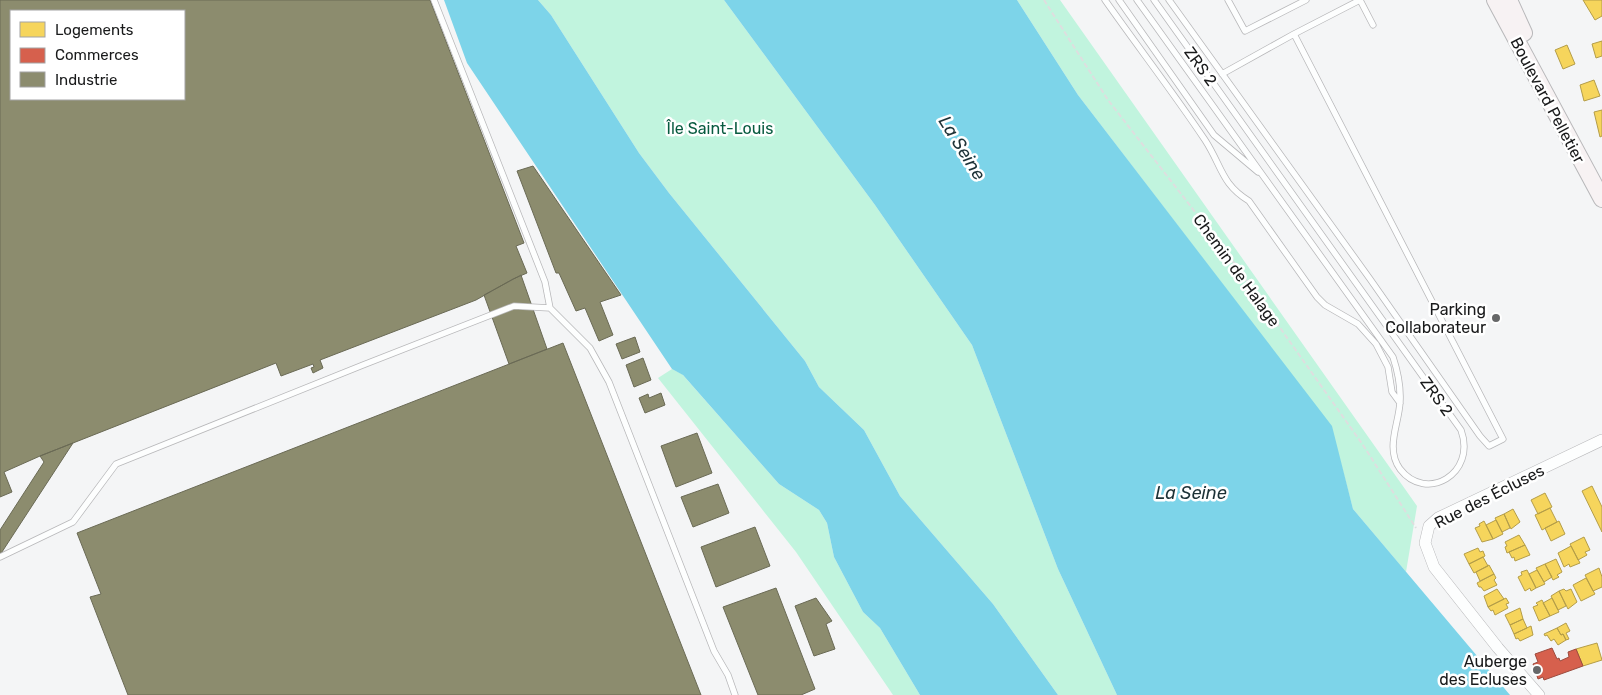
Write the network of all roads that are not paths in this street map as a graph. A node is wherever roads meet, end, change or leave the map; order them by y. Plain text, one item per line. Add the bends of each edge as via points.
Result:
1 (434, 0) edge
2 (1104, 0) edge
3 (1118, 0) edge
4 (1137, 0) edge
5 (1154, 0) edge
6 (1169, 0) edge
7 (1228, 0) edge
8 (1306, 0) edge
9 (1360, 0) edge
10 (1495, 0) edge
11 (1508, 0) edge
12 (1373, 25) dead end
13 (1294, 34) junction
14 (1222, 74) junction
15 (1264, 176) junction
16 (1602, 178) edge
17 (1602, 199) edge
18 (550, 308) junction
19 (1400, 404) junction
20 (1602, 440) edge
21 (0, 556) edge
22 (735, 695) edge
23 (1539, 695) edge

1 - 18 lane via 545,282
2 - 19 lane via 1206,142 1228,185 1249,202 1317,297 1358,324 1376,344 1388,367 1392,392
3 - 15 lane, ZRS 2 via 1214,135
4 - 15 lane, ZRS 2
5 - 19 lane, ZRS 2 via 1461,430 1465,448 1453,475 1445,480 1422,483 1400,468 1393,446
6 - 14 lane
7 - 8 lane via 1245,31
9 - 12 lane
9 - 13 lane
10 - 17 main road, Boulevard Pelletier
11 - 16 main road, Boulevard Pelletier via 1531,49
13 - 14 lane
13 - 14 lane via 1503,438 1489,446
15 - 19 lane, ZRS 2 via 1393,357 1400,383
18 - 21 lane via 514,306 116,464 73,522
18 - 22 lane via 590,348 609,382 714,651
20 - 23 street, Rue des Écluses via 1438,518 1429,526 1425,543 1434,566

